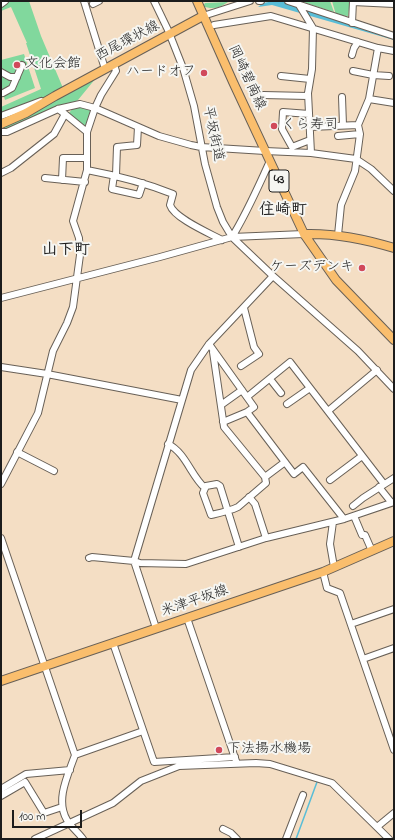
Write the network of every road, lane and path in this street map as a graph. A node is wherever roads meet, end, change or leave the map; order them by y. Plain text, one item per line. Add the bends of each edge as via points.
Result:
1 (6, 1) edge
2 (84, 1) edge
3 (154, 1) edge
4 (197, 1) edge
5 (250, 1) edge
6 (288, 1) edge
7 (353, 2) edge
8 (1, 4) edge
9 (394, 4) edge
10 (300, 6) junction
11 (203, 16) junction
12 (352, 23) junction
13 (214, 25) dead end
14 (313, 28) junction
15 (170, 34) junction
16 (394, 36) edge
17 (358, 42) junction
18 (378, 48) junction
19 (394, 52) edge
20 (352, 55) dead end
21 (114, 64) junction
22 (22, 65) dead end
23 (103, 66) junction
24 (353, 71) dead end
25 (1, 72) edge
26 (373, 75) junction
27 (281, 76) dead end
28 (389, 76) dead end
29 (17, 77) junction
30 (310, 79) junction
31 (3, 93) dead end
32 (263, 95) dead end
33 (308, 96) junction
34 (342, 97) dead end
35 (369, 99) junction
36 (42, 101) dead end
37 (394, 103) edge
38 (94, 108) junction
39 (58, 109) junction
40 (65, 114) junction
41 (309, 114) junction
42 (1, 116) edge
43 (1, 124) edge
44 (343, 125) junction
45 (358, 125) junction
46 (138, 127) junction
47 (310, 127) junction
48 (1, 132) edge
49 (87, 132) junction
50 (360, 134) junction
51 (338, 136) dead end
52 (310, 140) junction
53 (202, 147) junction
54 (290, 150) junction
55 (265, 151) junction
56 (311, 153) junction
57 (87, 158) junction
58 (356, 159) junction
59 (270, 161) junction
60 (87, 170) junction
61 (1, 173) edge
62 (115, 175) junction
63 (45, 178) dead end
64 (62, 180) junction
65 (85, 182) junction
66 (143, 183) junction
67 (394, 191) edge
68 (304, 234) junction
69 (338, 235) junction
70 (232, 237) junction
71 (222, 240) junction
72 (394, 248) edge
73 (273, 276) junction
74 (76, 278) junction
75 (1, 298) edge
76 (244, 308) junction
77 (394, 340) edge
78 (209, 344) junction
79 (212, 351) junction
80 (242, 366) dead end
81 (1, 367) edge
82 (377, 370) junction
83 (47, 374) junction
84 (270, 378) junction
85 (310, 388) junction
86 (394, 389) edge
87 (242, 390) junction
88 (281, 393) dead end
89 (247, 397) junction
90 (182, 400) junction
91 (287, 404) dead end
92 (221, 405) junction
93 (328, 411) junction
94 (247, 412) junction
95 (223, 422) junction
96 (168, 444) junction
97 (17, 452) junction
98 (362, 456) junction
99 (285, 462) junction
100 (54, 471) dead end
101 (264, 478) junction
102 (394, 478) edge
103 (330, 480) dead end
104 (1, 484) edge
105 (382, 485) junction
106 (205, 488) junction
107 (249, 497) junction
108 (393, 502) edge
109 (353, 506) dead end
110 (227, 511) junction
111 (354, 516) junction
112 (344, 519) junction
113 (333, 522) junction
114 (1, 538) edge
115 (266, 538) junction
116 (394, 541) edge
117 (239, 547) junction
118 (372, 551) junction
119 (88, 558) dead end
120 (134, 561) junction
121 (334, 567) junction
122 (323, 572) junction
123 (394, 609) edge
124 (188, 618) junction
125 (351, 624) junction
126 (156, 628) junction
127 (113, 643) junction
128 (394, 648) edge
129 (363, 659) junction
130 (44, 666) junction
131 (1, 681) edge
132 (394, 726) edge
133 (387, 729) junction
134 (143, 731) junction
135 (394, 750) edge
136 (75, 755) junction
137 (235, 757) junction
138 (237, 764) junction
139 (70, 770) junction
140 (1, 789) edge
141 (303, 795) dead end
142 (1, 796) edge
143 (62, 807) junction
144 (394, 812) edge
145 (70, 823) junction
146 (377, 827) junction
147 (223, 829) dead end
148 (35, 839) edge
149 (83, 839) edge
150 (237, 839) edge
151 (286, 839) edge
152 (389, 839) edge

1 - 8 street
2 - 23 street
3 - 15 street, 平坂街道
4 - 11 main road, 岡崎碧南線 / 43
5 - 11 street
6 - 10 street
7 - 9 street
7 - 12 street
10 - 12 street
10 - 14 street
11 - 15 main road, 西尾環状線
11 - 55 main road, 岡崎碧南線 / 43
12 - 16 street
13 - 14 street via 271,16
14 - 17 street
14 - 30 street
15 - 21 main road, 西尾環状線
15 - 53 street, 平坂街道 via 194,106
17 - 18 street
17 - 20 street
18 - 19 street
18 - 26 street
21 - 23 main road, 西尾環状線
21 - 38 street via 116,71
22 - 29 street
23 - 43 main road, 西尾環状線 via 26,113
24 - 26 street
25 - 29 street via 10,77
26 - 28 street
26 - 35 street
27 - 30 street
29 - 31 street via 12,88
30 - 33 street
32 - 33 street
33 - 41 street
34 - 44 street
35 - 37 street
35 - 45 street
36 - 42 street
38 - 39 street via 80,104
38 - 46 street
38 - 49 street
39 - 40 street
39 - 48 street via 7,132
40 - 49 street
40 - 61 street via 54,134
41 - 47 street
41 - 54 street via 283,112 282,129
44 - 45 street
44 - 47 street
45 - 50 street
46 - 53 street via 159,136
46 - 62 street via 137,145 116,147
47 - 52 street
49 - 57 street
50 - 51 street
50 - 58 street
52 - 54 street
52 - 56 street
53 - 55 street
53 - 70 street, 平坂街道 via 217,207
54 - 55 street
54 - 56 street
55 - 59 main road, 岡崎碧南線 / 43
56 - 58 street
57 - 60 street
57 - 64 street via 63,158
58 - 67 street via 372,169
58 - 69 street via 355,170 341,205
59 - 68 main road, 岡崎碧南線 / 43
59 - 70 street
60 - 62 street
60 - 65 street
62 - 66 street
62 - 66 street via 112,189 139,195
63 - 64 street
64 - 65 street
65 - 74 street via 73,221 79,238 80,255
66 - 71 street via 173,194 170,205 173,211 184,220
68 - 69 main road
68 - 70 street
68 - 77 main road, 岡崎碧南線 / 43 via 336,280
69 - 72 main road
70 - 71 street
70 - 73 street, 平坂街道
71 - 74 street
73 - 76 street
73 - 82 street
74 - 75 street
74 - 83 street via 73,307 68,323 53,351
76 - 78 street
76 - 80 street via 254,347 259,354
78 - 79 street
78 - 90 street via 191,370
79 - 87 street
79 - 92 street
81 - 83 street
82 - 86 street
82 - 93 street
83 - 90 street
83 - 97 street via 38,413
84 - 85 street via 290,362
84 - 88 street
84 - 89 street
85 - 91 street
85 - 93 street
87 - 89 street
87 - 92 street
89 - 94 street via 254,407
90 - 96 street
92 - 95 street
93 - 98 street
94 - 95 street
94 - 99 street
95 - 101 street via 224,427
96 - 106 street via 181,454
96 - 120 street
97 - 100 street
97 - 104 street
98 - 103 street
98 - 105 street
99 - 101 street
99 - 112 street via 294,474 303,467
101 - 107 street via 266,483
102 - 105 street
105 - 108 street
105 - 109 street
106 - 110 street via 218,484 220,486
106 - 110 street via 203,493 210,514
107 - 110 street via 236,508
107 - 115 street via 255,504
108 - 111 street
110 - 117 street
111 - 112 street
111 - 118 street
112 - 113 street
113 - 115 street
113 - 121 street via 330,544
114 - 130 street
115 - 117 street
116 - 118 main road, 米津平坂線
117 - 120 street via 186,564
118 - 121 main road, 米津平坂線
119 - 120 street
120 - 126 street
121 - 122 main road, 米津平坂線
122 - 124 main road, 米津平坂線
122 - 125 street via 327,588 340,593
123 - 125 street
124 - 126 main road, 米津平坂線
124 - 137 street
125 - 129 street
126 - 127 main road, 米津平坂線
127 - 130 main road, 米津平坂線
127 - 134 street
128 - 129 street
129 - 133 street
130 - 131 main road, 米津平坂線
130 - 136 street
132 - 133 street
133 - 135 street
134 - 136 street
134 - 137 street via 154,762
136 - 139 street
137 - 138 street
138 - 145 street via 178,766 141,781 113,803
138 - 146 street via 270,764 328,781
139 - 140 street via 26,774
139 - 143 street
141 - 151 street
142 - 143 street via 24,782 44,813
143 - 145 street
144 - 146 street
145 - 148 street
145 - 149 street
146 - 152 street
147 - 150 street

